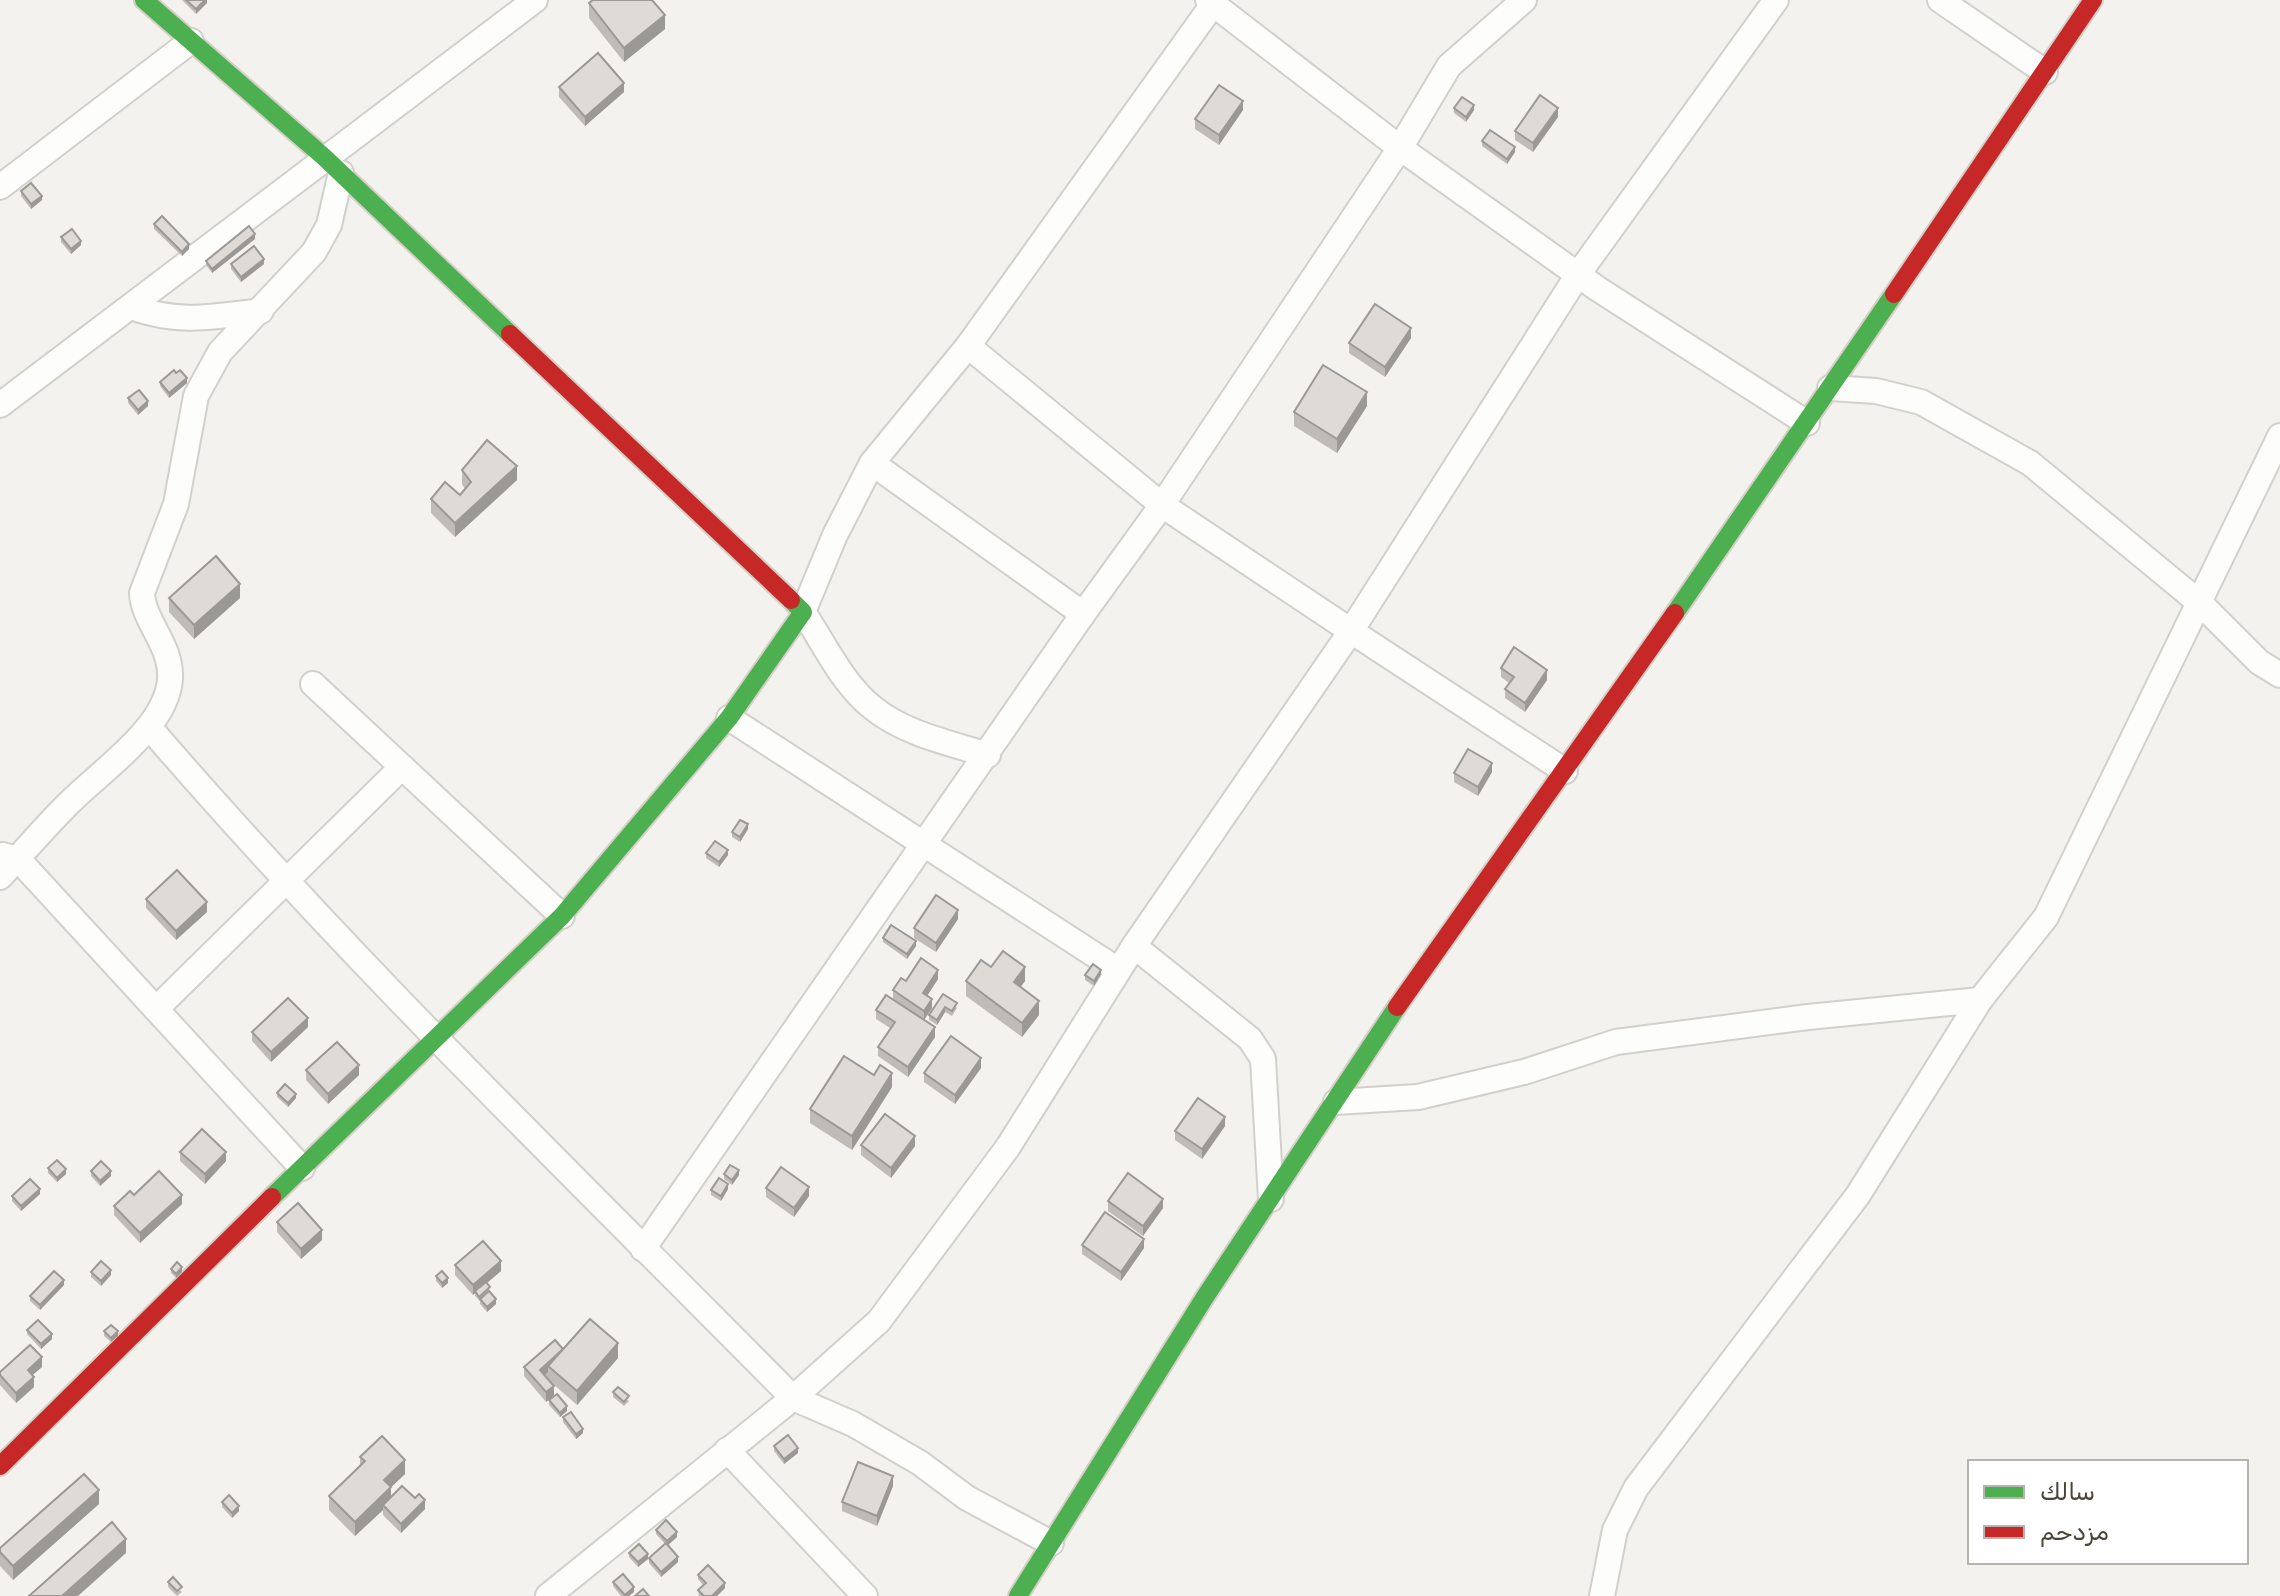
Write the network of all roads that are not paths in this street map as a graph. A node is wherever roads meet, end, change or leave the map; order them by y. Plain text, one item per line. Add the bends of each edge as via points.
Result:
1 (144, 0) edge
2 (535, 0) edge
3 (1524, 0) edge
4 (1776, 0) edge
5 (1940, 0) edge
6 (2093, 0) edge
7 (1212, 1) edge
8 (191, 41) junction
9 (2045, 72) junction
10 (1400, 148) junction
11 (332, 165) junction
12 (0, 187) edge
13 (1579, 273) junction
14 (131, 307) junction
15 (261, 311) junction
16 (968, 346) junction
17 (1830, 388) junction
18 (0, 405) edge
19 (1807, 423) junction
20 (2280, 436) edge
21 (872, 463) junction
22 (1162, 505) junction
23 (2201, 604) junction
24 (803, 612) junction
25 (1083, 614) junction
26 (1351, 631) junction
27 (2280, 675) edge
28 (313, 684) dead end
29 (729, 718) junction
30 (149, 727) junction
31 (988, 755) junction
32 (402, 767) junction
33 (1565, 771) junction
34 (924, 847) junction
35 (9, 857) edge
36 (0, 877) edge
37 (288, 880) junction
38 (562, 916) junction
39 (1134, 946) junction
40 (1118, 970) junction
41 (1980, 1000) junction
42 (156, 1009) junction
43 (435, 1037) junction
44 (1336, 1102) junction
45 (302, 1168) junction
46 (1271, 1199) junction
47 (643, 1249) junction
48 (793, 1398) junction
49 (727, 1450) junction
50 (0, 1466) edge
51 (1051, 1543) junction
52 (548, 1596) edge
53 (865, 1596) edge
54 (1018, 1596) edge
55 (1602, 1596) edge

1 - 8 street
2 - 11 street
3 - 10 street via 1449,66
4 - 13 street
5 - 9 street
6 - 9 street
7 - 10 street
7 - 16 street
8 - 11 street
8 - 12 street
9 - 17 street
10 - 13 street
10 - 22 street
11 - 14 street
11 - 15 street via 329,225 314,252
11 - 24 street
13 - 19 street
13 - 26 street
14 - 15 street via 187,320
14 - 18 street
15 - 30 street via 220,352 196,396 176,504 142,593 142,606 161,636 170,679
16 - 21 street
16 - 22 street
17 - 19 street
17 - 23 street via 1876,391 1921,402 2030,463
19 - 33 street
20 - 23 street
21 - 24 street
21 - 25 street
22 - 25 street
22 - 26 street
23 - 27 street via 2259,662
23 - 41 street via 2046,917
24 - 29 street
24 - 31 street via 871,707 895,723
25 - 31 street
26 - 33 street
26 - 39 street
28 - 32 street
29 - 34 street
29 - 38 street
30 - 35 street
30 - 37 street
31 - 34 street
32 - 37 street
32 - 38 street
33 - 44 street
34 - 40 street
34 - 47 street
35 - 36 street
35 - 42 street
37 - 42 street
37 - 43 street
38 - 43 street
39 - 40 street
39 - 46 street via 1250,1039 1263,1059
40 - 48 street via 1008,1147 927,1258 879,1321
41 - 44 street via 1616,1042 1524,1072 1418,1097
41 - 55 street via 1858,1195 1636,1488 1615,1530
42 - 45 street
43 - 45 street
43 - 47 street
44 - 46 street
45 - 50 street
46 - 51 street
47 - 48 street
48 - 49 street
48 - 51 street via 853,1424 967,1498
49 - 52 street
49 - 53 street
51 - 54 street

